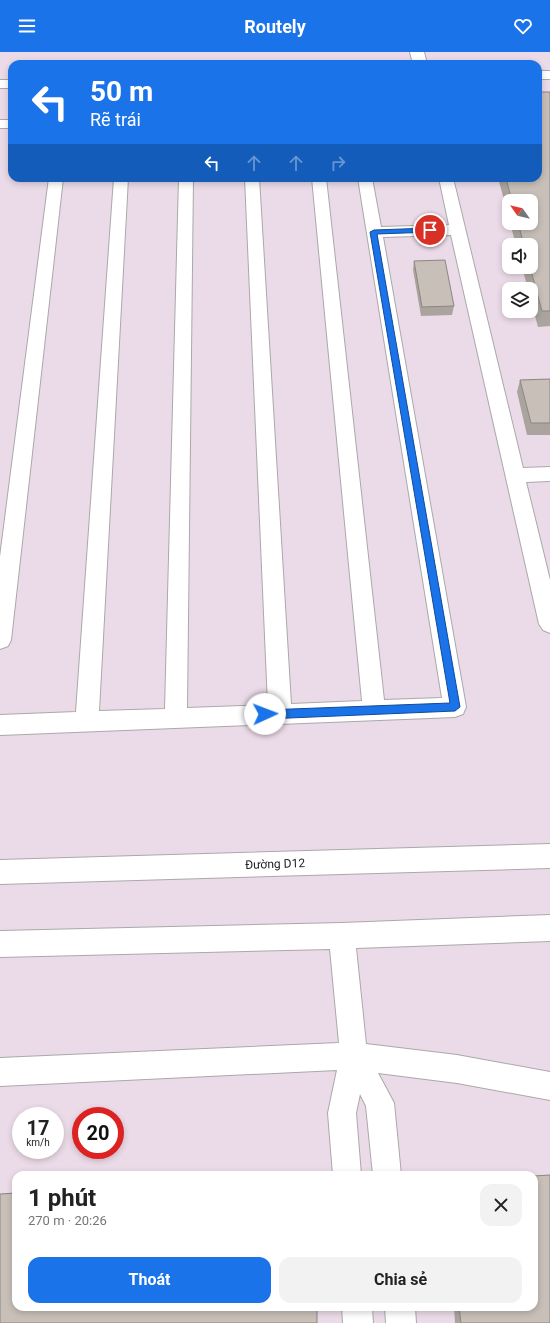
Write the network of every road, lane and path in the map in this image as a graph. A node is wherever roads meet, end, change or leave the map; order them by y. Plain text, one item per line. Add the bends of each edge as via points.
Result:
1 (56, 182) edge
2 (121, 182) edge
3 (186, 182) edge
4 (252, 182) edge
5 (319, 182) edge
6 (365, 182) edge
7 (447, 182) edge
8 (458, 230) junction
9 (374, 232) junction
10 (550, 474) edge
11 (515, 475) junction
12 (550, 624) edge
13 (0, 640) edge
14 (374, 710) junction
15 (280, 714) junction
16 (176, 718) junction
17 (88, 722) junction
18 (0, 725) edge
19 (550, 856) edge
20 (0, 872) edge
21 (550, 928) edge
22 (342, 936) junction
23 (0, 944) edge
24 (354, 1056) junction
25 (0, 1072) edge
26 (550, 1086) edge
27 (347, 1171) edge
28 (387, 1171) edge
29 (357, 1311) edge
30 (400, 1311) edge
31 (358, 1323) edge
32 (401, 1323) edge

1 - 13 street
2 - 17 street
3 - 16 street
4 - 15 street
5 - 14 street
6 - 9 street
7 - 8 street
8 - 9 street
8 - 11 street
9 - 14 street via 455,707
10 - 11 street
11 - 12 street
14 - 15 street
15 - 16 street
16 - 17 street
17 - 18 street
19 - 20 street, Đường D12
21 - 22 street
22 - 23 street
22 - 24 street
24 - 25 street
24 - 26 street via 457,1069
24 - 27 street via 342,1113
24 - 28 street via 380,1103
29 - 31 street
30 - 32 street

